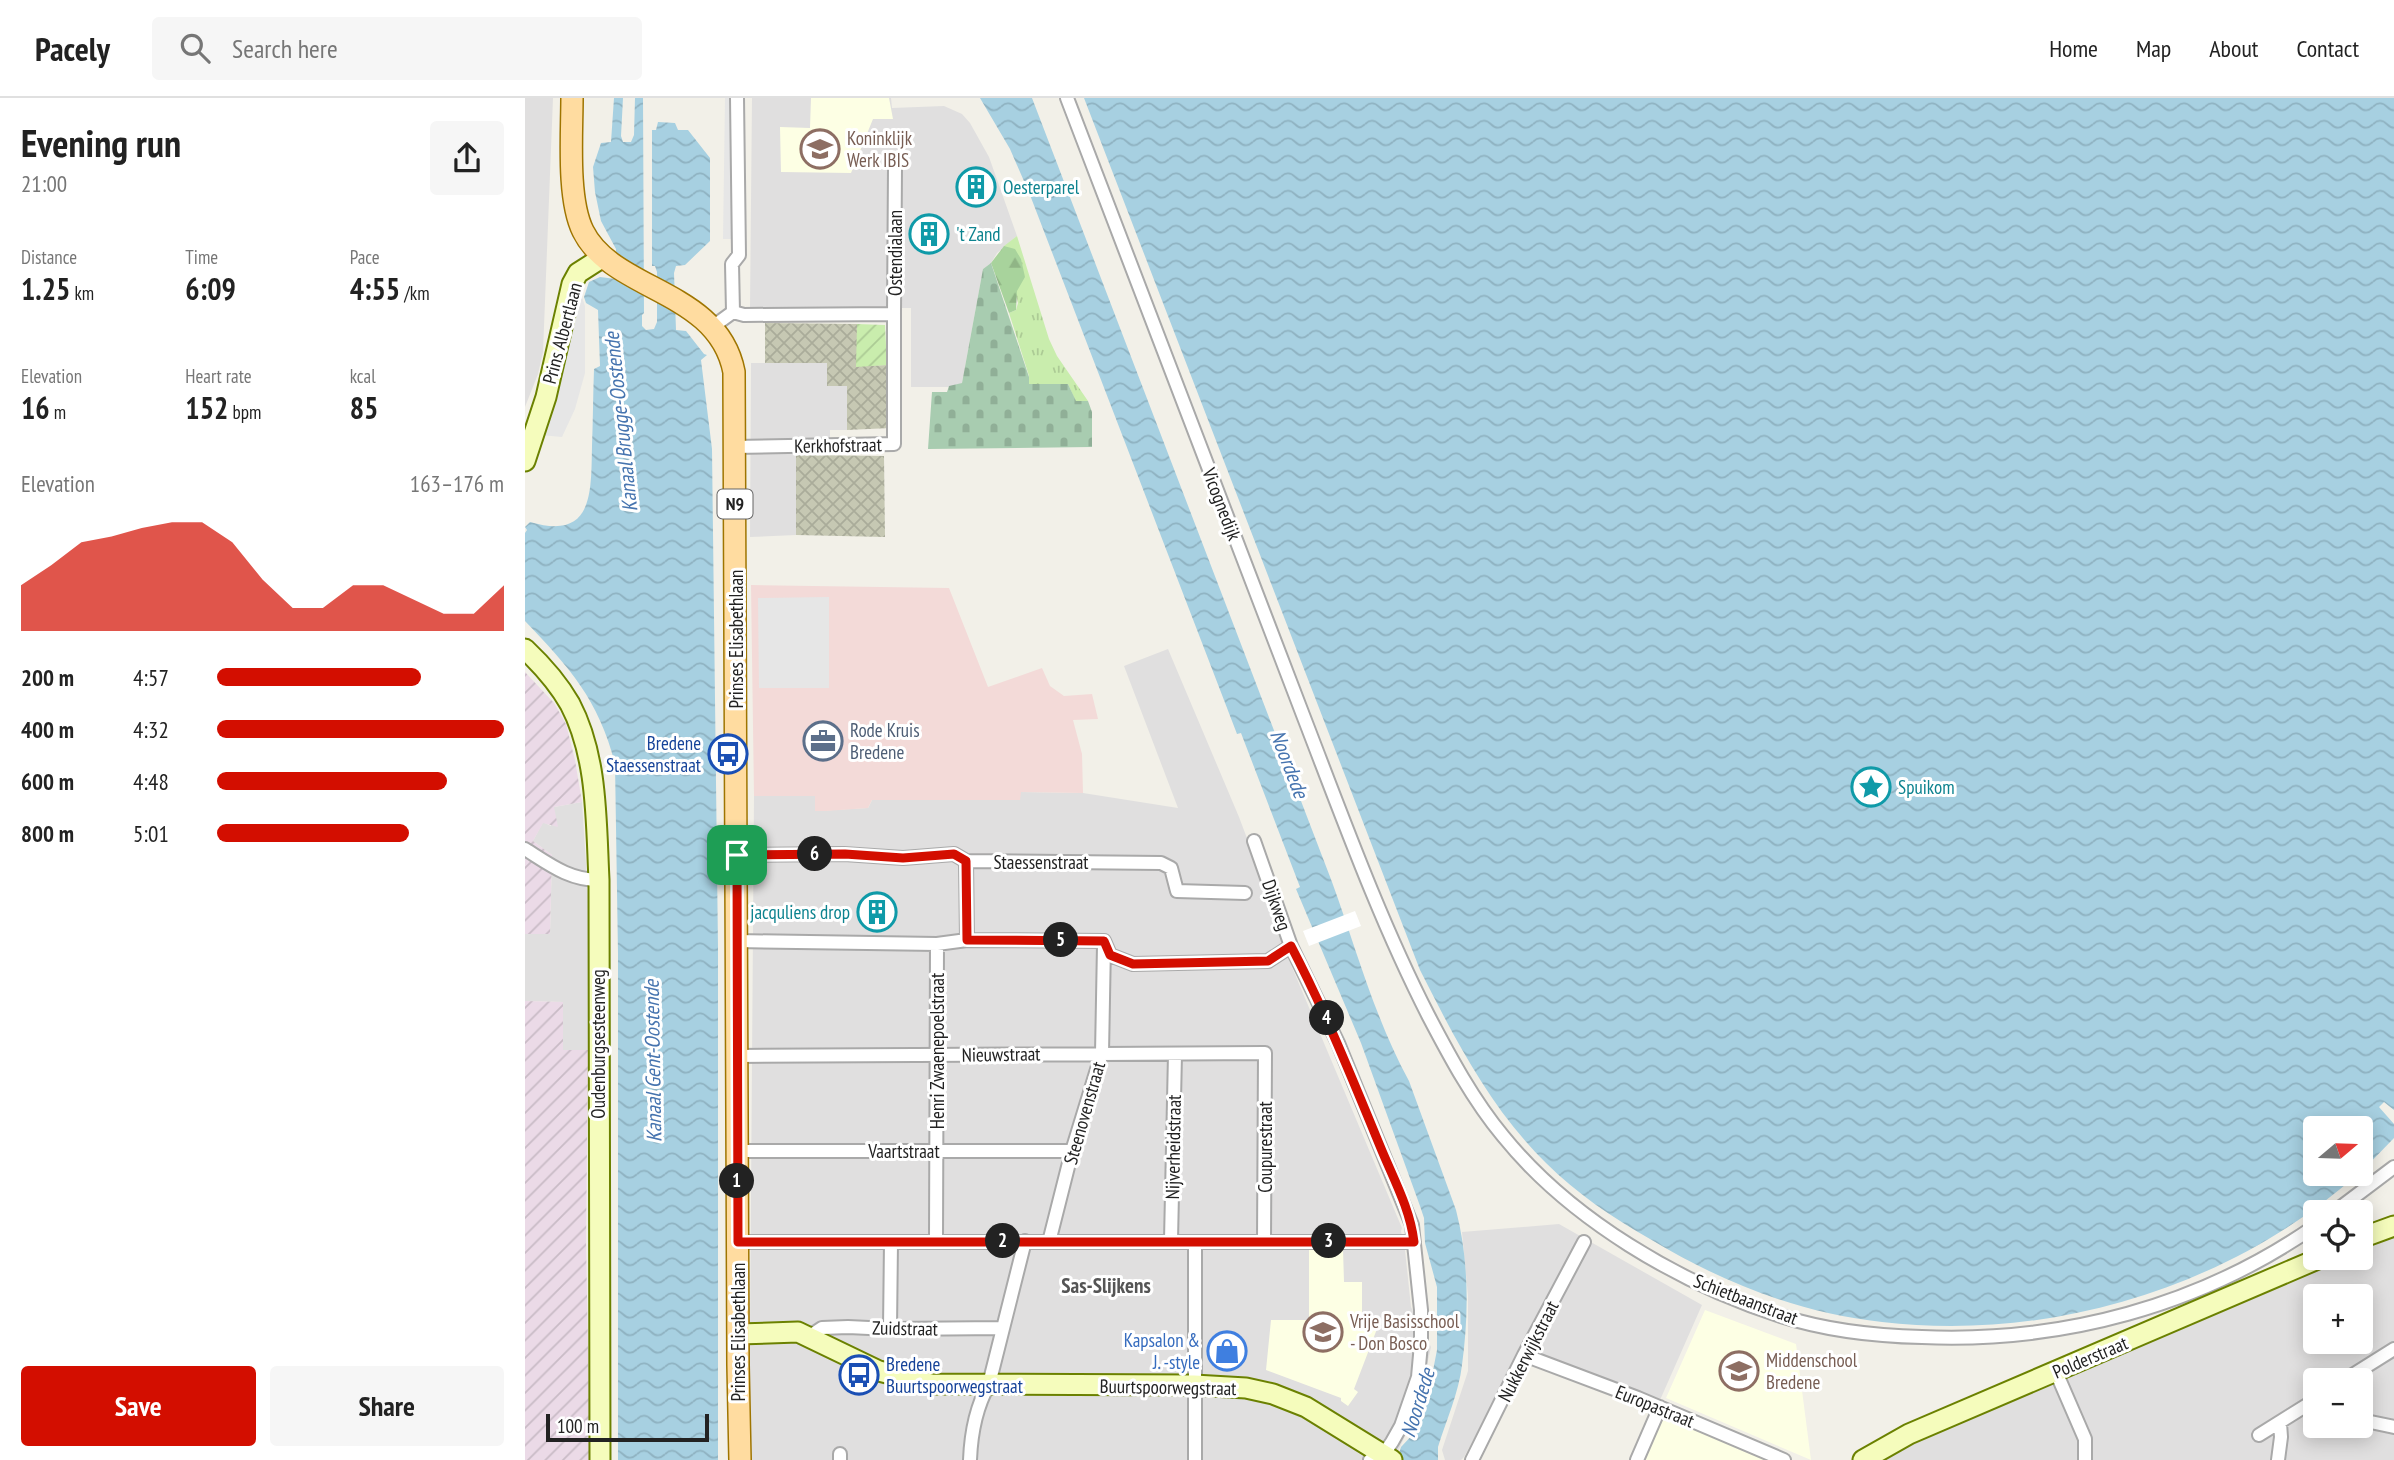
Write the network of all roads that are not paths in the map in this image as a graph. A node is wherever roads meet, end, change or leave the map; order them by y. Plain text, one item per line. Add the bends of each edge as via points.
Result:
1 (572, 98) edge
2 (737, 98) edge
3 (1067, 98) edge
4 (901, 158) dead end
5 (608, 260) junction
6 (733, 312) junction
7 (894, 314) junction
8 (711, 328) junction
9 (734, 447) junction
10 (525, 461) edge
11 (525, 649) edge
12 (1254, 841) dead end
13 (525, 849) edge
14 (737, 855) junction
15 (966, 861) junction
16 (599, 880) junction
17 (1245, 893) dead end
18 (1378, 910) joint
19 (967, 940) junction
20 (737, 941) junction
21 (1104, 941) junction
22 (937, 944) junction
23 (1291, 946) junction
24 (1102, 1053) junction
25 (1265, 1053) joint
26 (1175, 1054) junction
27 (936, 1055) junction
28 (737, 1056) junction
29 (737, 1150) junction
30 (936, 1151) junction
31 (1072, 1151) junction
32 (2394, 1167) edge
33 (2350, 1200) edge
34 (2394, 1226) edge
35 (2303, 1234) edge
36 (2373, 1234) edge
37 (1171, 1240) junction
38 (936, 1241) junction
39 (1025, 1241) junction
40 (1265, 1241) junction
41 (738, 1242) junction
42 (891, 1242) junction
43 (1049, 1242) junction
44 (1195, 1242) junction
45 (1414, 1242) junction
46 (1584, 1242) dead end
47 (2303, 1265) edge
48 (1003, 1328) junction
49 (890, 1329) junction
50 (738, 1334) junction
51 (810, 1336) junction
52 (2394, 1349) edge
53 (1524, 1355) junction
54 (2364, 1368) edge
55 (2056, 1372) junction
56 (989, 1384) junction
57 (1194, 1385) junction
58 (1660, 1407) junction
59 (2303, 1408) edge
60 (2280, 1423) junction
61 (2373, 1423) edge
62 (2394, 1427) edge
63 (2259, 1435) dead end
64 (1382, 1458) edge
65 (600, 1460) edge
66 (740, 1460) edge
67 (970, 1460) edge
68 (1195, 1460) edge
69 (1472, 1460) edge
70 (1637, 1460) edge
71 (1784, 1460) edge
72 (1863, 1460) edge
73 (2085, 1460) edge
74 (2278, 1460) edge

1 - 5 main road, N9 via 577,213 583,232
2 - 6 street via 739,255 732,264
3 - 18 street, Vicognedijk
4 - 7 street, Ostendialaan via 895,167
5 - 8 main road, Prinses Elisabethlaan / N9 via 700,315
5 - 10 street, Prins Albertlaan via 578,273 572,284 546,397
6 - 7 street, Ostendialaan
6 - 8 street
7 - 9 street, Kerkhofstraat via 894,444
8 - 9 main road, Prinses Elisabethlaan / N9 via 732,360
9 - 14 main road, Prinses Elisabethlaan / N9
11 - 16 street, Oudenburgsesteenweg via 560,688 583,737 596,803
12 - 23 street, Dijkweg
13 - 16 street via 565,875
14 - 15 street, Staessenstraat via 903,858 954,854
14 - 20 main road, Prinses Elisabethlaan / N9
15 - 17 street, Staessenstraat via 1161,863 1171,867 1177,891
15 - 19 street
16 - 65 street, Oudenburgsesteenweg
18 - 35 street, Schietbaanstraat via 1443,1044 1481,1106 1531,1167 1583,1213 1647,1255 1722,1294 1785,1318 1863,1332 1949,1339 2071,1328 2131,1315 2231,1276
19 - 21 street
19 - 22 street
20 - 22 street
20 - 28 main road, Prinses Elisabethlaan / N9
21 - 23 street via 1110,955 1133,964 1268,961
21 - 24 street, Steenovenstraat
22 - 27 street, Henri Zwaenepoelstraat
23 - 45 street, Dijkweg via 1333,1032 1403,1199
24 - 26 street, Nieuwstraat
24 - 27 street, Nieuwstraat
24 - 31 street, Steenovenstraat
25 - 26 street, Nieuwstraat
25 - 40 street, Coupurestraat
26 - 37 street, Nijverheidstraat
27 - 28 street, Nieuwstraat
27 - 30 street, Henri Zwaenepoelstraat
28 - 29 main road, Prinses Elisabethlaan / N9
29 - 30 street, Vaartstraat
29 - 41 main road, Prinses Elisabethlaan / N9
30 - 31 street, Vaartstraat
30 - 38 street, Henri Zwaenepoelstraat
31 - 43 street, Steenovenstraat
32 - 33 street
34 - 36 street
37 - 43 street
37 - 44 street
38 - 39 street
38 - 42 street
39 - 43 street
39 - 48 street
40 - 44 street
40 - 45 street
41 - 42 street
41 - 50 main road, Prinses Elisabethlaan / N9
42 - 49 street
44 - 57 street
45 - 64 street, Dijkweg via 1421,1310 1418,1377 1401,1426
46 - 53 street, Nukkerwijkstraat
47 - 55 street, Polderstraat
48 - 49 street, Zuidstraat
48 - 56 street
49 - 51 street, Zuidstraat via 822,1328
50 - 51 street via 798,1332
50 - 66 main road, Prinses Elisabethlaan / N9
51 - 56 street, Buurtspoorwegstraat via 898,1377 931,1384
52 - 54 street
53 - 58 street, Europastraat
53 - 69 street, Nukkerwijkstraat
55 - 72 street, Polderstraat via 1909,1434
55 - 73 street via 2085,1438
56 - 57 street, Buurtspoorwegstraat
56 - 67 street via 978,1406
57 - 64 street, Buurtspoorwegstraat via 1245,1388 1291,1400
57 - 68 street
58 - 70 street
58 - 71 street, Europastraat
59 - 60 street
60 - 63 street
60 - 74 street
61 - 62 street

